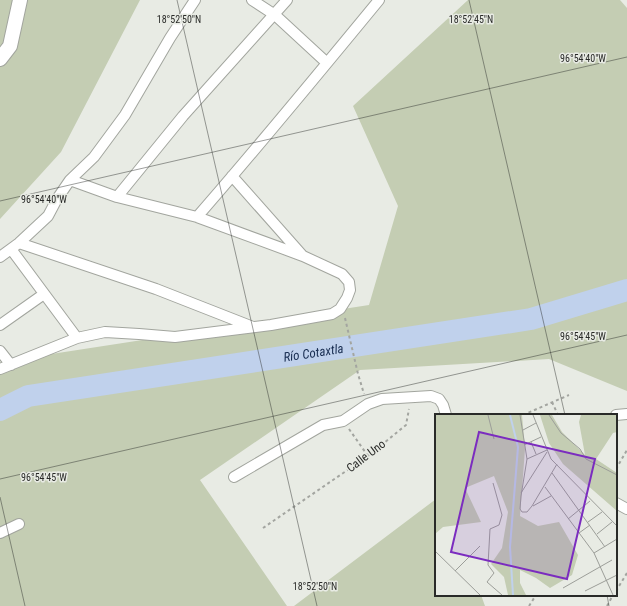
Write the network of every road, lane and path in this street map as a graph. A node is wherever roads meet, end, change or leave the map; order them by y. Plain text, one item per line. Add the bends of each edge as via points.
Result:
1 (20, 0) edge
2 (195, 0) edge
3 (252, 0) edge
4 (287, 0) edge
5 (379, 0) edge
6 (275, 15) junction
7 (0, 59) edge
8 (327, 63) junction
9 (232, 176) junction
10 (70, 180) junction
11 (117, 197) junction
12 (197, 217) junction
13 (15, 246) junction
14 (304, 256) junction
15 (0, 257) edge
16 (44, 294) junction
17 (345, 317) dead end
18 (0, 325) edge
19 (254, 328) junction
20 (77, 338) junction
21 (0, 351) edge
22 (11, 365) junction
23 (0, 369) edge
24 (568, 395) dead end
25 (411, 397) junction
26 (552, 402) junction
27 (368, 404) junction
28 (446, 414) edge
29 (525, 414) edge
30 (558, 414) edge
31 (627, 414) edge
32 (617, 415) edge
33 (343, 421) junction
34 (627, 450) edge
35 (368, 456) junction
36 (617, 467) edge
37 (234, 477) dead end
38 (617, 504) edge
39 (627, 509) edge
40 (19, 524) dead end
41 (263, 528) dead end
42 (0, 533) edge
43 (627, 573) edge
44 (617, 589) edge
45 (535, 596) edge
46 (612, 596) edge
47 (529, 606) edge
48 (607, 606) edge

1 - 7 street via 10,46
2 - 10 street via 125,115 94,157
3 - 6 street
4 - 6 street
5 - 8 street
6 - 8 street
6 - 11 street via 183,116
8 - 9 street
9 - 12 street
9 - 14 street
10 - 11 street
10 - 13 street via 48,216
11 - 12 street
12 - 14 street
13 - 15 street
13 - 16 street
13 - 19 street via 156,289
14 - 19 street via 342,274 349,282 350,290 340,309 332,314
16 - 18 street
16 - 20 street
17 - 27 path via 358,374
19 - 20 street via 175,337 104,332
20 - 22 street
21 - 22 street
22 - 23 street
24 - 26 path
25 - 27 street via 382,398
25 - 28 street via 431,396 438,399
25 - 35 path, Calle Uno via 406,425
26 - 29 path
26 - 30 path
27 - 33 street
31 - 32 street
33 - 35 path
33 - 37 street via 323,425
34 - 36 path
35 - 41 path, Calle Uno
38 - 39 street
40 - 42 street
43 - 44 path
45 - 47 path
46 - 48 path

